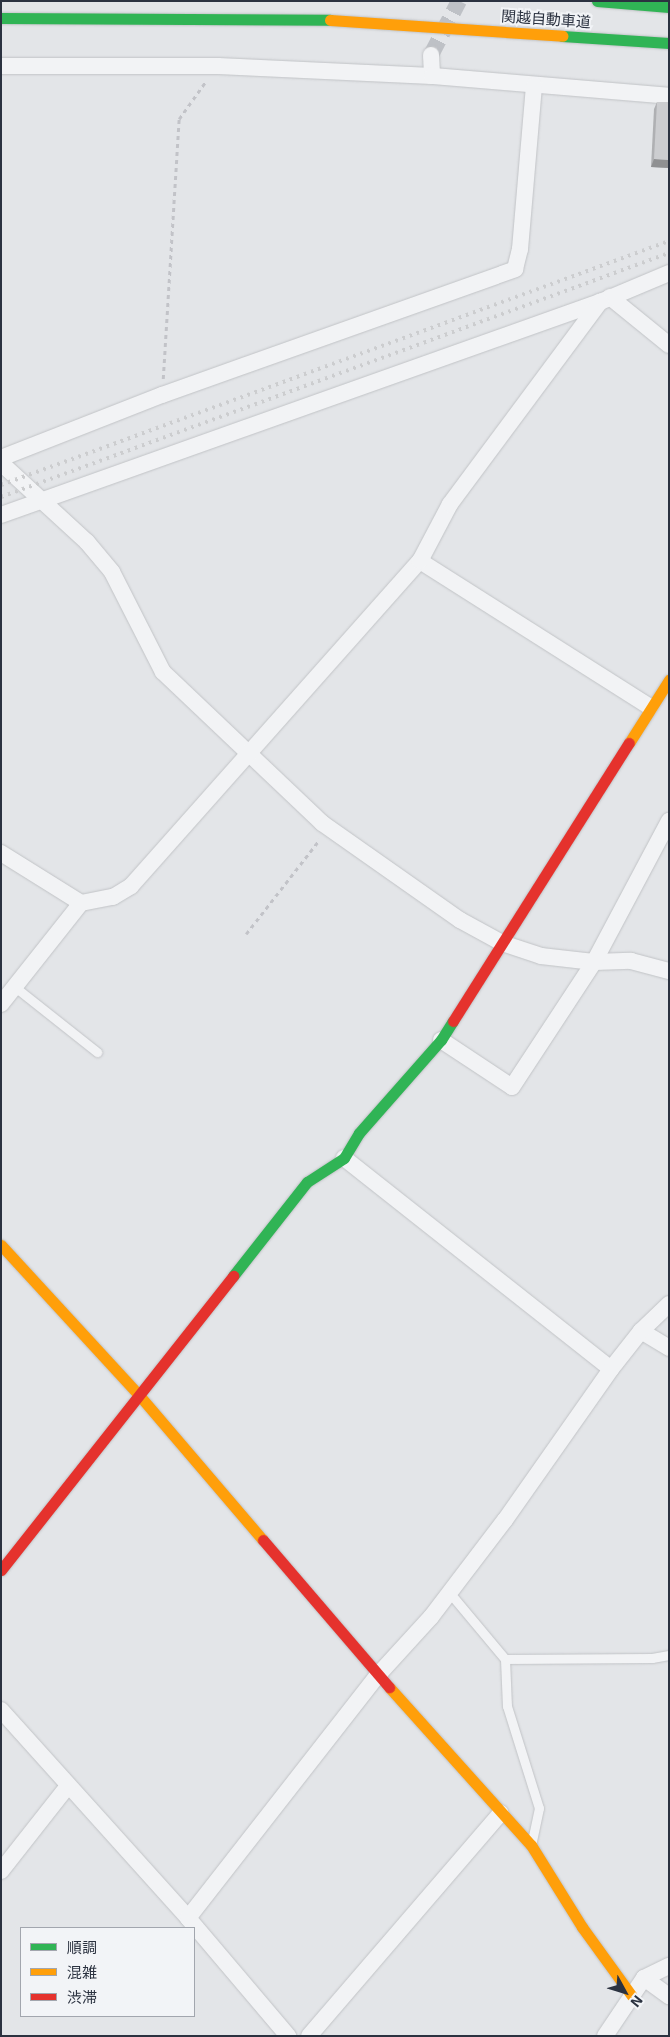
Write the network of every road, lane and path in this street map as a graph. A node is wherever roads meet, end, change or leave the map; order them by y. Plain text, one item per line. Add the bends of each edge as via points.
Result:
1 (597, 1) edge
2 (669, 6) edge
3 (1, 18) edge
4 (669, 43) edge
5 (431, 55) tunnel mouth
6 (1, 66) edge
7 (218, 66) junction
8 (432, 76) junction
9 (534, 86) junction
10 (669, 96) edge
11 (669, 273) edge
12 (605, 299) junction
13 (669, 345) edge
14 (162, 394) junction
15 (1, 458) edge
16 (1, 464) edge
17 (44, 500) junction
18 (1, 515) edge
19 (420, 561) junction
20 (669, 680) edge
21 (659, 705) edge
22 (250, 756) junction
23 (669, 821) edge
24 (328, 828) junction
25 (1, 853) edge
26 (82, 903) junction
27 (246, 934) dead end
28 (502, 944) junction
29 (594, 962) junction
30 (669, 971) edge
31 (15, 987) junction
32 (1, 1004) edge
33 (441, 1040) junction
34 (97, 1052) dead end
35 (344, 1158) junction
36 (1, 1245) edge
37 (669, 1304) edge
38 (641, 1331) junction
39 (669, 1348) edge
40 (611, 1369) junction
41 (139, 1395) junction
42 (1, 1570) edge
43 (449, 1592) junction
44 (669, 1655) edge
45 (505, 1659) junction
46 (378, 1675) junction
47 (1, 1710) edge
48 (68, 1786) junction
49 (501, 1813) junction
50 (531, 1845) junction
51 (1, 1872) edge
52 (188, 1918) junction
53 (669, 1966) edge
54 (644, 1978) junction
55 (632, 1996) junction
56 (669, 1996) edge
57 (288, 2036) edge
58 (309, 2036) edge
59 (606, 2036) edge

1 - 2 main road, 関越自動車道
3 - 4 main road, 関越自動車道 via 331,20
5 - 8 street
6 - 7 street
7 - 8 street
7 - 14 path via 179,118
8 - 9 street
9 - 10 street
9 - 14 street via 520,249 515,269
11 - 12 street
12 - 13 street
12 - 17 street
12 - 19 street via 450,504
14 - 15 street
16 - 17 street
17 - 18 street
17 - 22 street via 112,572 163,672
19 - 21 street
19 - 22 street
20 - 21 main road
21 - 28 main road
22 - 24 street
22 - 26 street via 131,886 113,897
23 - 29 street
24 - 27 path
24 - 28 street via 460,920
25 - 26 street
26 - 31 street
28 - 29 street via 542,956
28 - 33 main road
29 - 30 street via 631,961
29 - 33 street via 512,1087
31 - 32 street
31 - 34 lane
33 - 35 main road via 359,1133
35 - 40 street
35 - 41 main road via 308,1182
36 - 41 main road
37 - 38 street
38 - 39 street
38 - 40 street
40 - 43 street via 505,1520
41 - 42 main road
41 - 46 main road
43 - 45 lane
43 - 46 street
44 - 45 lane via 652,1658
45 - 50 lane via 507,1706 539,1808
46 - 49 main road
46 - 52 street
47 - 48 street
48 - 51 street
48 - 52 street
49 - 50 main road
49 - 58 street
50 - 55 main road via 582,1927
52 - 57 street
53 - 54 street
54 - 55 street
54 - 56 street
55 - 59 street

